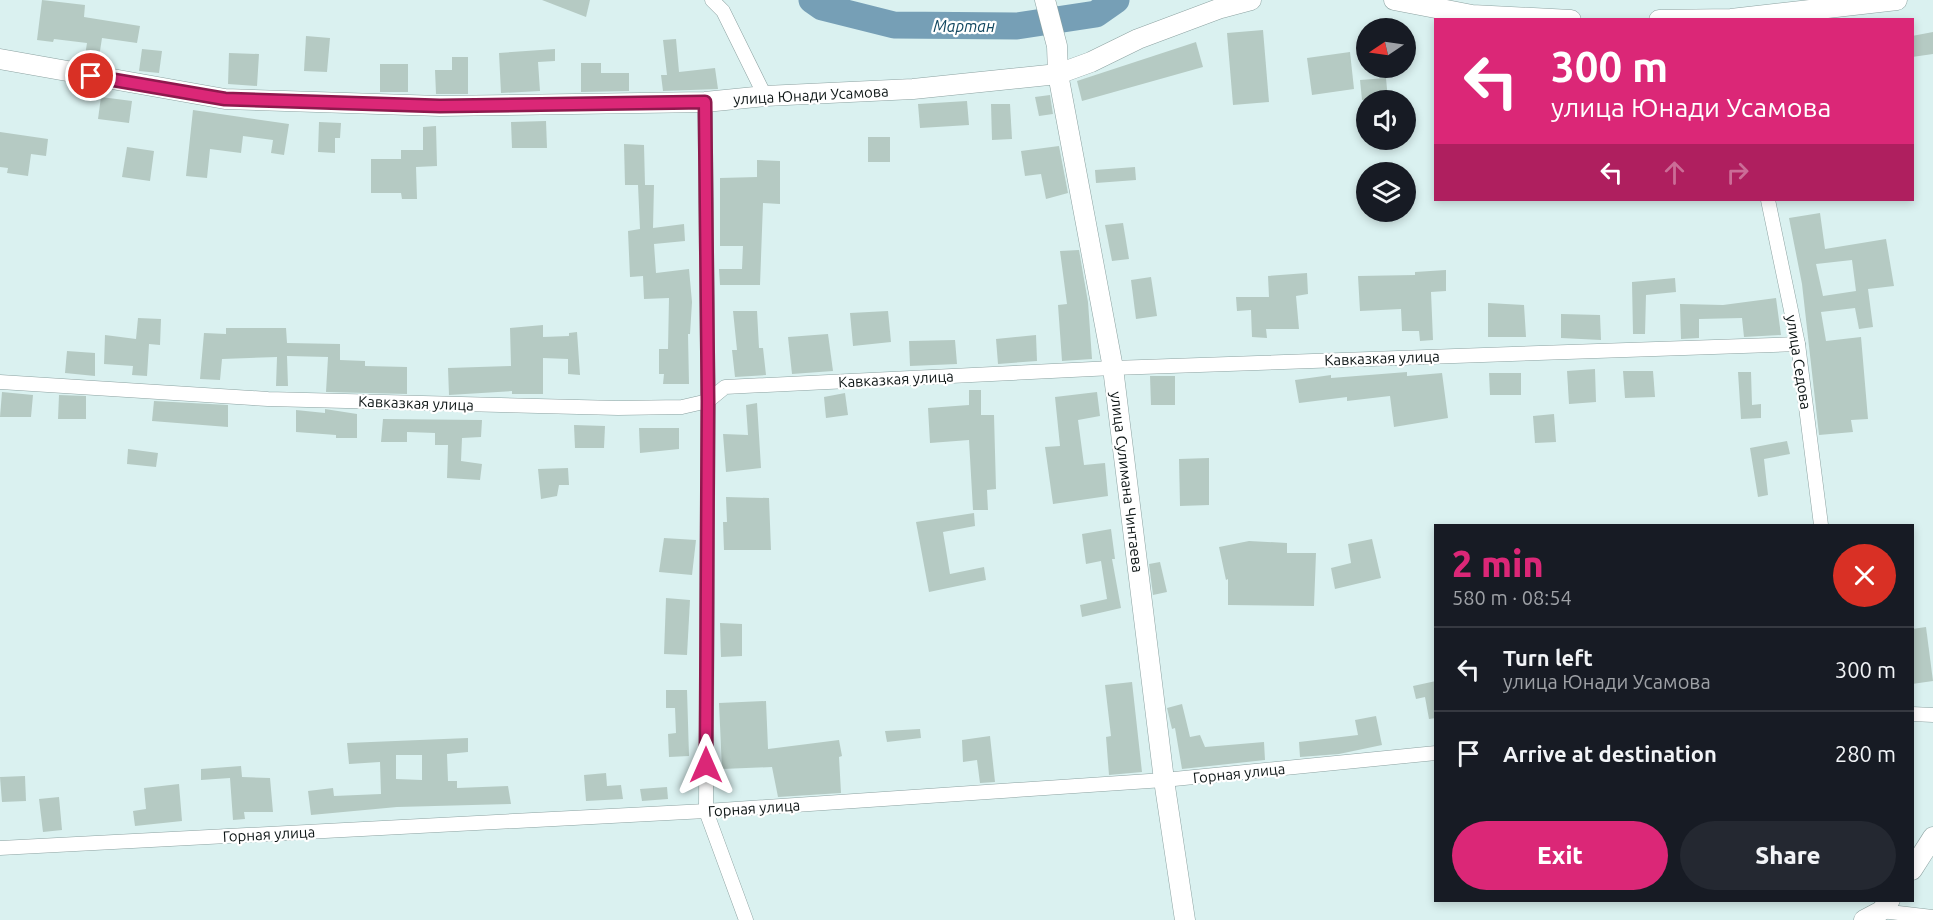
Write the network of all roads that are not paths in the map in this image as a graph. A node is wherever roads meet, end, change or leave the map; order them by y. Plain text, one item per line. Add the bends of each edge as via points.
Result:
1 (712, 0) edge
2 (1045, 0) edge
3 (1247, 0) edge
4 (1394, 0) edge
5 (1897, 0) edge
6 (1531, 18) edge
7 (1740, 18) edge
8 (0, 59) edge
9 (1058, 74) junction
10 (765, 96) junction
11 (705, 102) junction
12 (1768, 201) edge
13 (1798, 344) junction
14 (1113, 368) junction
15 (0, 382) edge
16 (708, 401) junction
17 (1821, 524) edge
18 (1914, 714) edge
19 (1933, 714) edge
20 (1434, 753) edge
21 (1164, 780) junction
22 (706, 811) junction
23 (1933, 837) edge
24 (0, 848) edge
25 (1914, 867) edge
26 (1878, 910) edge
27 (1933, 917) edge
28 (746, 920) edge
29 (1185, 920) edge

1 - 10 street via 723,11
2 - 9 street, улица Сулимана Чинтаева via 1057,46
3 - 9 street, улица Юнади Усамова via 1138,39
4 - 6 street via 1472,15
5 - 7 street
8 - 11 street, улица Юнади Усамова via 225,99 440,106
9 - 10 street, улица Юнади Усамова via 913,89
9 - 14 street, улица Сулимана Чинтаева
10 - 11 street, улица Юнади Усамова
11 - 16 street
12 - 13 street, улица Седова
13 - 14 street, Кавказкая улица
13 - 17 street, улица Седова
14 - 16 street, Кавказкая улица via 725,387
14 - 21 street, улица Сулимана Чинтаева
15 - 16 street, Кавказкая улица via 268,399 595,408 682,407
16 - 22 street
18 - 19 street
20 - 21 street, Горная улица
21 - 22 street, Горная улица
21 - 29 street, улица Сулимана Чинтаева
22 - 24 street, Горная улица
22 - 28 street
23 - 25 street
26 - 27 street

